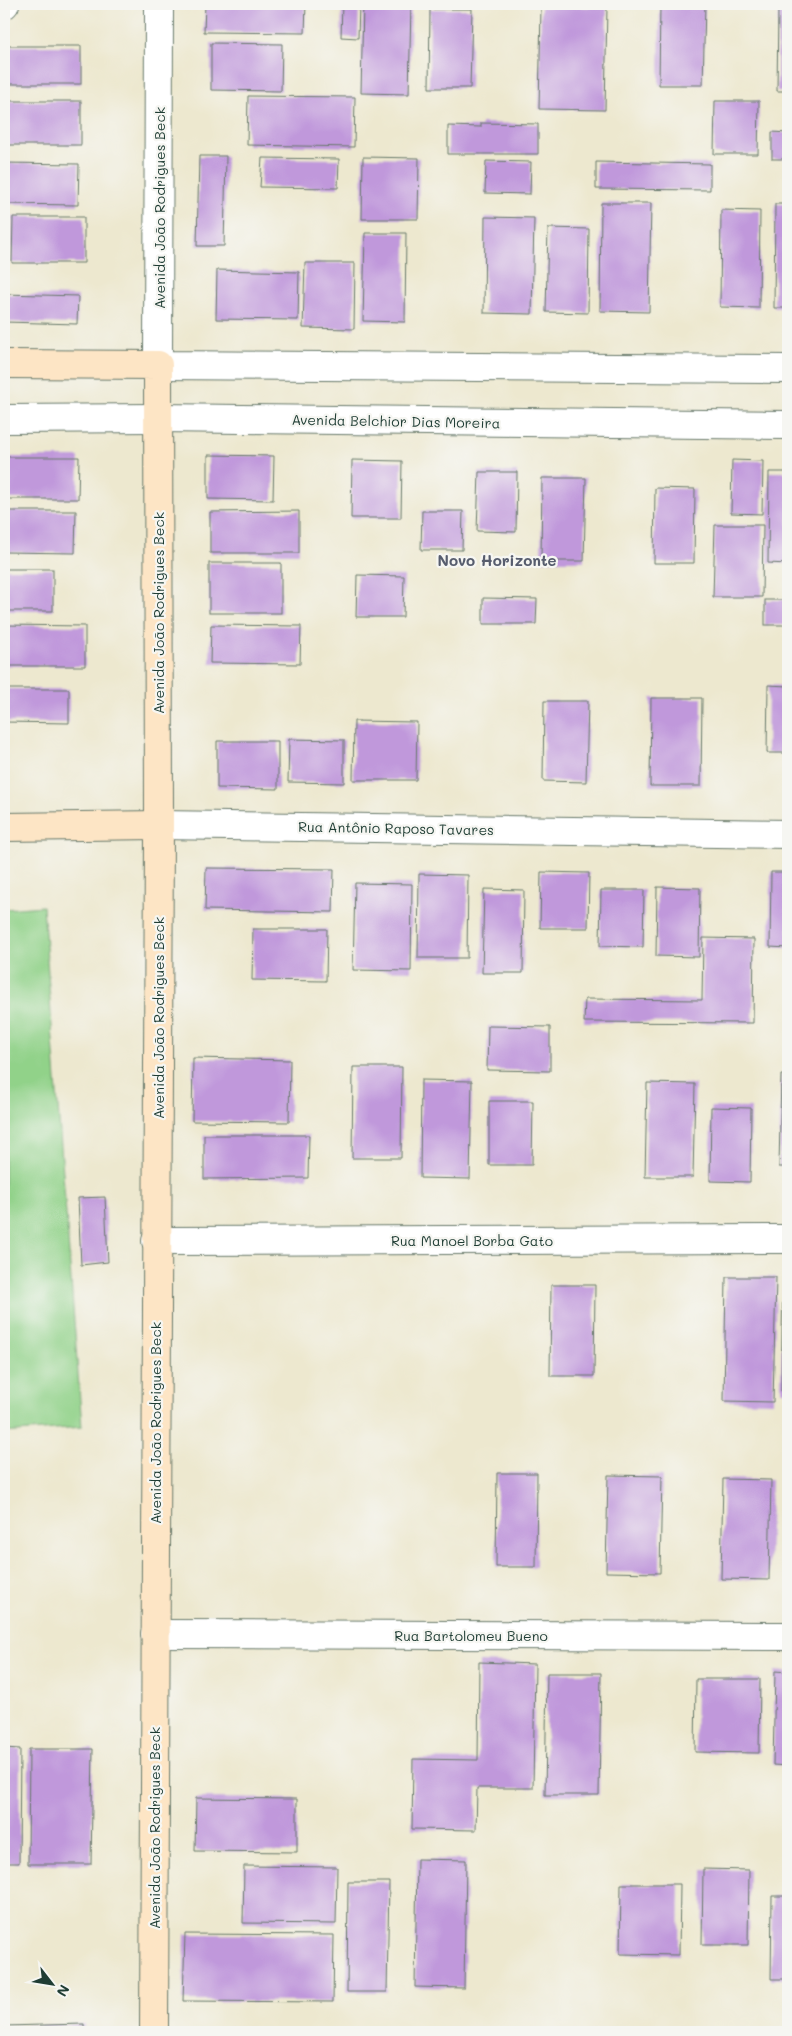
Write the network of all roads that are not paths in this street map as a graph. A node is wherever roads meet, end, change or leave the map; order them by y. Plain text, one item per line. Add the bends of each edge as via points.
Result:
1 (159, 4) edge
2 (4, 364) edge
3 (158, 365) junction
4 (788, 369) edge
5 (158, 418) junction
6 (4, 420) edge
7 (788, 425) edge
8 (159, 825) junction
9 (4, 827) edge
10 (788, 834) edge
11 (788, 1239) edge
12 (156, 1241) junction
13 (154, 1634) junction
14 (788, 1636) edge
15 (154, 2032) edge

1 - 3 street, Avenida João Rodrigues Beck
2 - 3 street
3 - 4 street
3 - 5 street, Avenida João Rodrigues Beck
5 - 6 street, Avenida Belchior Dias Moreira
5 - 7 street, Avenida Belchior Dias Moreira
5 - 8 street, Avenida João Rodrigues Beck
8 - 9 street, Rua Antônio Raposo Tavares
8 - 10 street, Rua Antônio Raposo Tavares
8 - 12 street, Avenida João Rodrigues Beck
11 - 12 street, Rua Manoel Borba Gato
12 - 13 street, Avenida João Rodrigues Beck
13 - 14 street, Rua Bartolomeu Bueno
13 - 15 street, Avenida João Rodrigues Beck

